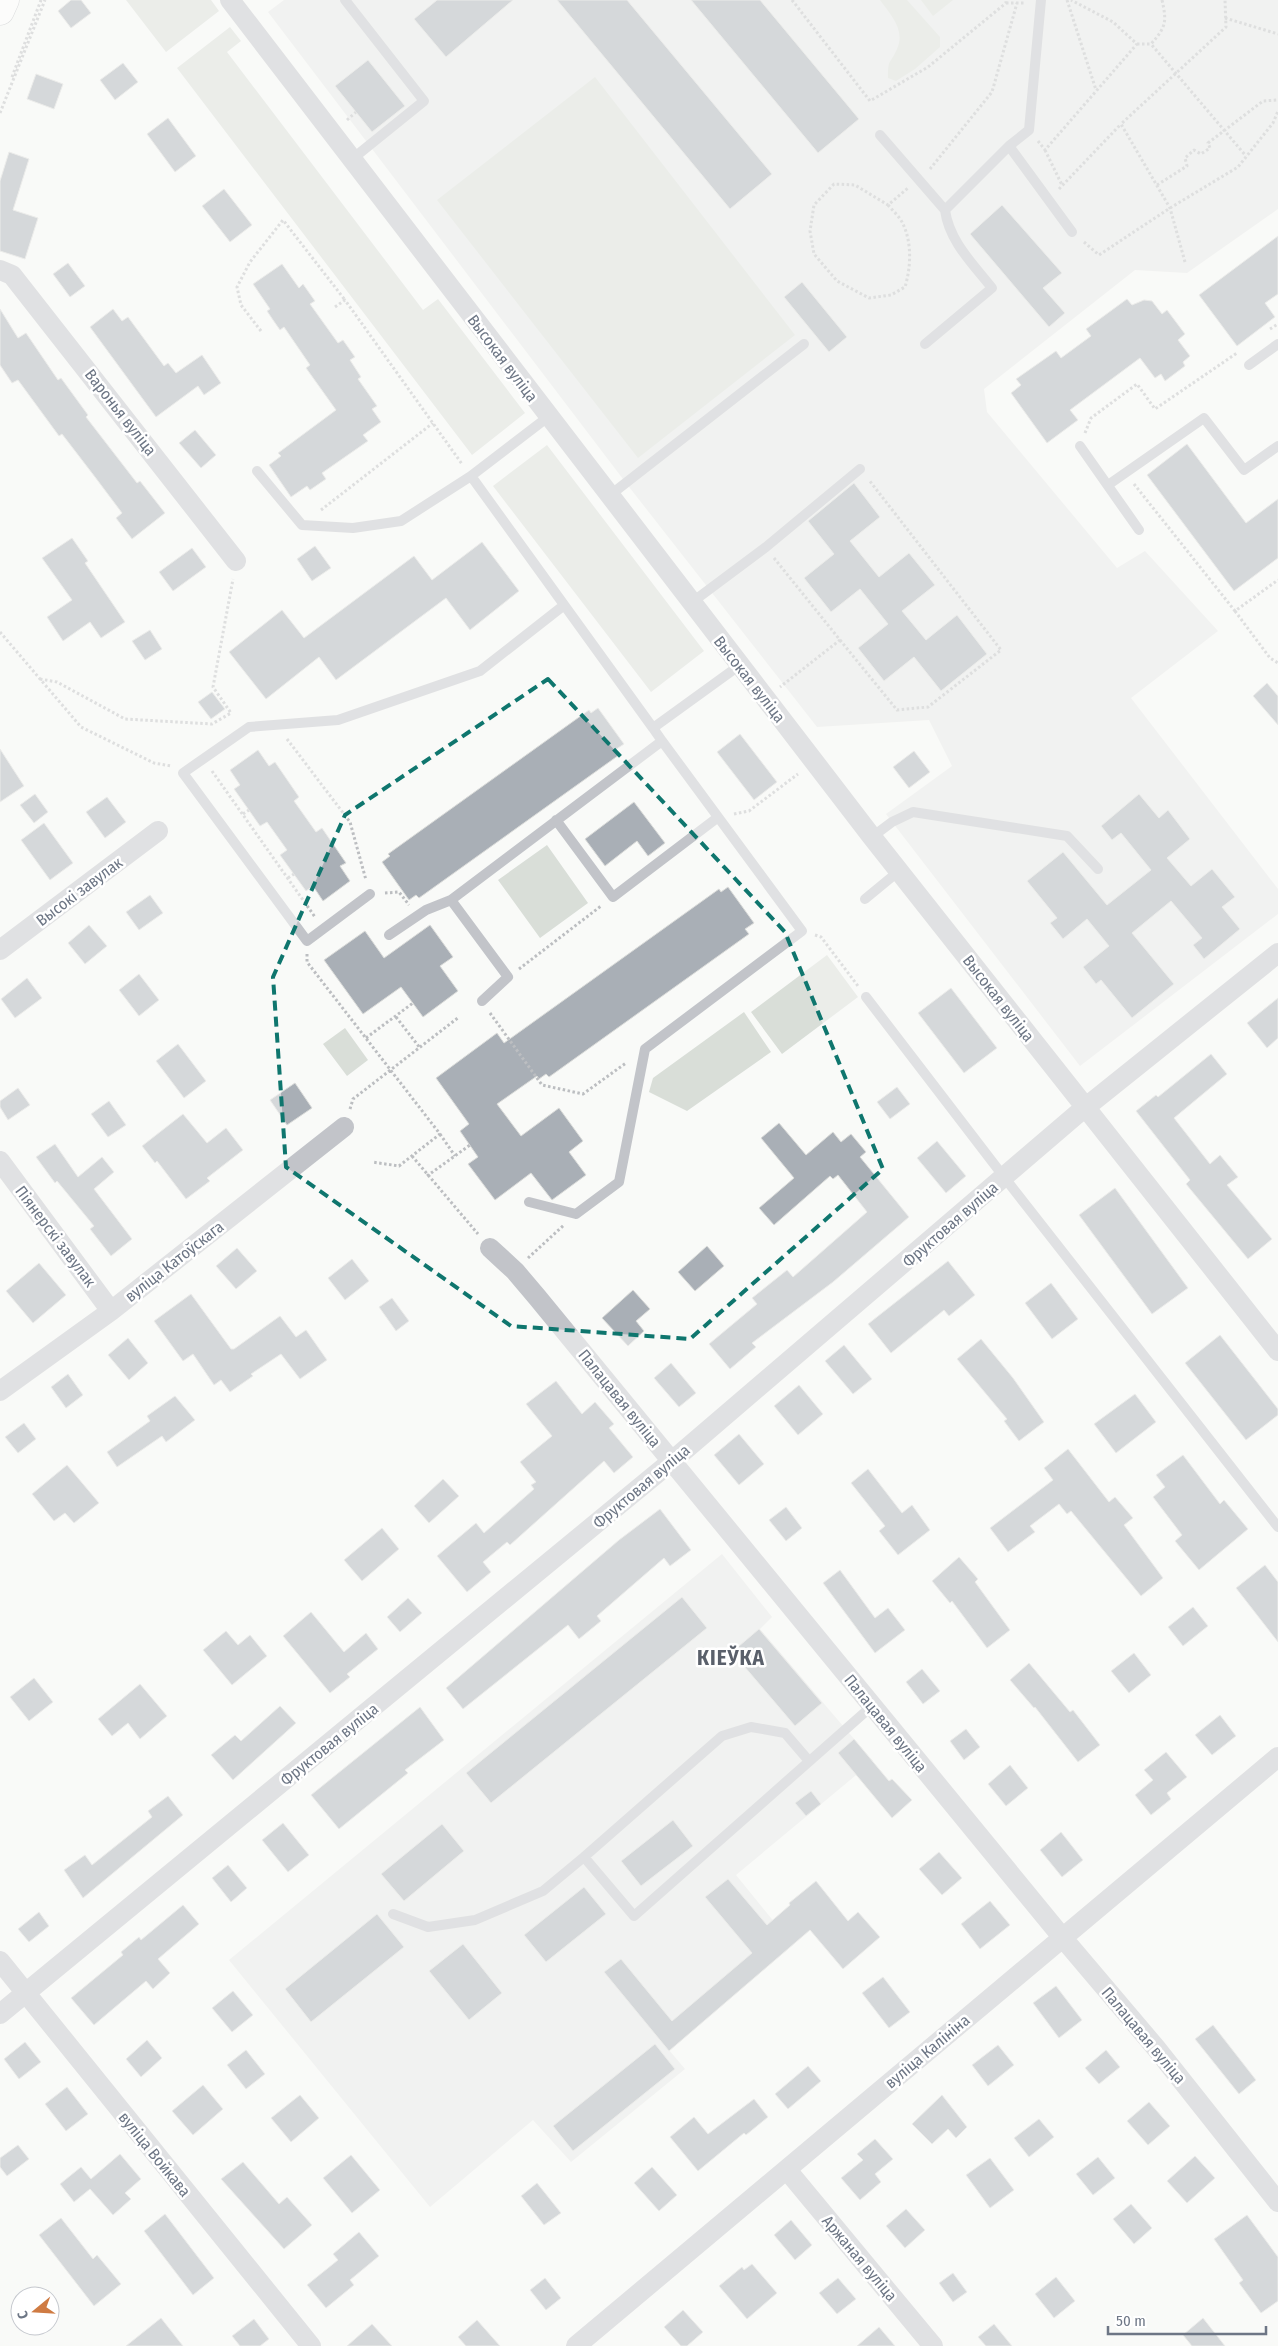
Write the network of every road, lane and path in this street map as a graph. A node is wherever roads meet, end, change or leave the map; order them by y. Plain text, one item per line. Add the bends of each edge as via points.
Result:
1 (5, 0) edge
2 (43, 0) edge
3 (345, 0) edge
4 (792, 0) edge
5 (1006, 0) edge
6 (1041, 0) edge
7 (1067, 0) edge
8 (1071, 0) edge
9 (1162, 0) edge
10 (1225, 0) edge
11 (239, 3) edge
12 (0, 11) edge
13 (1225, 18) junction
14 (1278, 34) edge
15 (1137, 44) junction
16 (1151, 44) junction
17 (1177, 72) junction
18 (1097, 90) junction
19 (1278, 100) edge
20 (0, 108) edge
21 (1278, 111) edge
22 (356, 112) dead end
23 (0, 113) edge
24 (343, 124) dead end
25 (1121, 124) junction
26 (1029, 130) junction
27 (1226, 130) junction
28 (880, 135) dead end
29 (1009, 146) junction
30 (1045, 150) junction
31 (1246, 156) junction
32 (351, 160) junction
33 (1062, 185) junction
34 (1156, 185) junction
35 (1048, 200) junction
36 (1170, 208) junction
37 (945, 210) junction
38 (1072, 232) joint
39 (1185, 262) dead end
40 (0, 270) edge
41 (345, 300) junction
42 (335, 307) dead end
43 (1278, 324) edge
44 (261, 331) dead end
45 (1262, 335) dead end
46 (804, 344) dead end
47 (925, 344) dead end
48 (1278, 344) edge
49 (1239, 352) dead end
50 (1249, 365) dead end
51 (548, 417) junction
52 (433, 423) junction
53 (1080, 446) joint
54 (1275, 448) edge
55 (1278, 460) edge
56 (860, 469) joint
57 (257, 471) dead end
58 (1125, 473) junction
59 (471, 476) junction
60 (1108, 485) junction
61 (608, 496) junction
62 (302, 525) junction
63 (1139, 530) dead end
64 (766, 547) junction
65 (236, 561) joint
66 (1278, 580) edge
67 (691, 603) junction
68 (563, 606) junction
69 (1235, 612) junction
70 (0, 632) edge
71 (840, 640) junction
72 (1278, 663) edge
73 (740, 665) junction
74 (40, 679) junction
75 (774, 692) dead end
76 (212, 724) junction
77 (276, 725) junction
78 (653, 728) junction
79 (662, 741) junction
80 (226, 743) junction
81 (183, 773) junction
82 (805, 781) dead end
83 (249, 810) dead end
84 (243, 814) junction
85 (717, 818) junction
86 (556, 820) junction
87 (158, 831) dead end
88 (872, 837) junction
89 (1098, 869) dead end
90 (899, 872) junction
91 (294, 874) dead end
92 (288, 878) junction
93 (370, 894) junction
94 (613, 897) junction
95 (865, 899) dead end
96 (450, 900) junction
97 (426, 910) junction
98 (323, 928) junction
99 (802, 930) junction
100 (389, 935) dead end
101 (307, 941) junction
102 (0, 950) edge
103 (1278, 954) edge
104 (508, 977) junction
105 (866, 997) joint
106 (482, 1001) joint
107 (413, 1003) dead end
108 (396, 1017) junction
109 (459, 1018) dead end
110 (366, 1038) junction
111 (420, 1048) junction
112 (645, 1050) junction
113 (391, 1071) junction
114 (1086, 1108) junction
115 (344, 1127) joint
116 (440, 1134) junction
117 (470, 1145) dead end
118 (412, 1156) junction
119 (455, 1156) junction
120 (0, 1161) edge
121 (372, 1162) dead end
122 (427, 1176) junction
123 (1004, 1177) junction
124 (529, 1202) dead end
125 (576, 1214) junction
126 (490, 1248) joint
127 (515, 1271) junction
128 (111, 1311) junction
129 (1278, 1351) edge
130 (0, 1391) edge
131 (672, 1461) junction
132 (1278, 1527) edge
133 (872, 1706) junction
134 (809, 1761) junction
135 (1275, 1765) edge
136 (584, 1858) junction
137 (392, 1914) dead end
138 (1062, 1937) junction
139 (0, 1961) edge
140 (25, 1993) junction
141 (0, 2014) edge
142 (787, 2170) junction
143 (1278, 2202) edge
144 (311, 2346) edge
145 (576, 2346) edge
146 (933, 2346) edge

1 - 12 main road
2 - 20 path
2 - 23 path
3 - 32 lane via 424,101
4 - 5 path via 870,101 928,67
6 - 26 lane
7 - 18 path
8 - 15 path via 1114,22
9 - 16 path via 1166,19 1162,32
10 - 13 path
11 - 32 street, Высокая вуліца
13 - 14 path
13 - 17 path via 1226,27
15 - 16 path
15 - 18 path
16 - 17 path
17 - 25 path
17 - 27 path
18 - 30 path
19 - 27 path via 1263,101
21 - 31 path via 1273,123
22 - 24 path
25 - 33 path
25 - 34 path
26 - 29 lane
26 - 30 path
27 - 31 path
27 - 34 path via 1208,143 1210,148 1201,154 1194,150 1184,158 1187,166
28 - 37 lane
29 - 35 lane
29 - 37 lane
30 - 33 path
31 - 36 path via 1238,167
32 - 51 street, Высокая вуліца
33 - 35 path
34 - 36 path
35 - 38 lane
36 - 38 path via 1099,255
36 - 39 path
37 - 47 lane via 947,226 958,245 992,288
40 - 65 street, Варонья вуліца via 12,275
41 - 42 path
41 - 44 path via 283,220 250,262 237,288 241,305
41 - 52 path
43 - 45 path
46 - 61 lane
48 - 50 lane
49 - 53 path via 1155,409 1137,384 1091,418
51 - 59 lane
51 - 61 street, Высокая вуліца
52 - 59 path
52 - 62 path
53 - 60 lane
54 - 55 lane
54 - 58 lane via 1244,470 1204,418
56 - 64 lane
56 - 71 path via 1001,650 928,707 897,710
57 - 62 lane
58 - 60 lane
58 - 69 path
59 - 62 lane via 401,521 353,528
59 - 68 lane
60 - 63 lane
61 - 67 street, Высокая вуліца
64 - 67 lane
64 - 71 path
65 - 76 path via 213,687 231,713
66 - 69 path
67 - 73 street, Высокая вуліца
68 - 77 lane via 480,670 338,720
68 - 78 lane
69 - 72 path via 1270,658
70 - 74 path
71 - 75 path
73 - 78 lane
73 - 88 street, Высокая вуліца
74 - 76 path via 57,682 125,719
74 - 81 path via 81,727 154,763 170,765
76 - 80 path
77 - 80 lane via 249,727
77 - 93 path via 350,822
78 - 79 lane
79 - 85 lane
79 - 86 lane
80 - 81 lane
80 - 84 path via 210,768
81 - 101 lane
82 - 85 path via 799,773 749,811
83 - 84 path
84 - 92 path
85 - 94 lane
85 - 99 lane
86 - 94 lane
86 - 96 lane
87 - 102 street, Высокі завулак
88 - 89 lane via 913,812 1067,836
88 - 90 street, Высокая вуліца
90 - 95 lane
90 - 114 street, Высокая вуліца
91 - 92 path
92 - 98 path
93 - 97 path via 399,892 412,907
93 - 98 lane
94 - 104 path
96 - 97 lane
96 - 104 lane
97 - 100 lane
98 - 101 lane
99 - 105 path via 821,937
99 - 112 lane
101 - 110 path via 307,962
103 - 114 street, Фруктовая вуліца
104 - 106 lane
105 - 123 lane
106 - 112 path via 542,1085 583,1094
107 - 108 path
108 - 110 path
108 - 111 path
109 - 111 path
110 - 113 path
111 - 113 path
112 - 125 lane via 619,1182
113 - 115 path via 353,1099
113 - 116 path
114 - 123 street, Фруктовая вуліца
114 - 129 street, Высокая вуліца
115 - 128 street, вуліца Катоўскага
116 - 118 path
116 - 119 path
117 - 119 path
118 - 121 path via 399,1166
118 - 122 path
119 - 122 path
120 - 128 street, Піянерскі завулак
122 - 126 path
123 - 131 street, Фруктовая вуліца
123 - 132 lane
124 - 125 lane
125 - 127 path
126 - 127 street, Палацавая вуліца
127 - 131 street, Палацавая вуліца
128 - 130 street, вуліца Катоўскага
131 - 133 street, Палацавая вуліца
131 - 140 street, Фруктовая вуліца
133 - 134 lane
133 - 138 street, Палацавая вуліца
134 - 136 lane via 785,1733 751,1727 722,1736
134 - 136 lane via 634,1916
135 - 138 street, вуліца Калініна
136 - 137 lane via 543,1891 475,1920 428,1927
138 - 142 street, вуліца Калініна
138 - 143 street, Палацавая вуліца via 1156,2048
139 - 140 street, вуліца Войкава
140 - 141 street, Фруктовая вуліца
140 - 144 street, вуліца Войкава
142 - 145 street, вуліца Калініна
142 - 146 street, Аржаная вуліца

